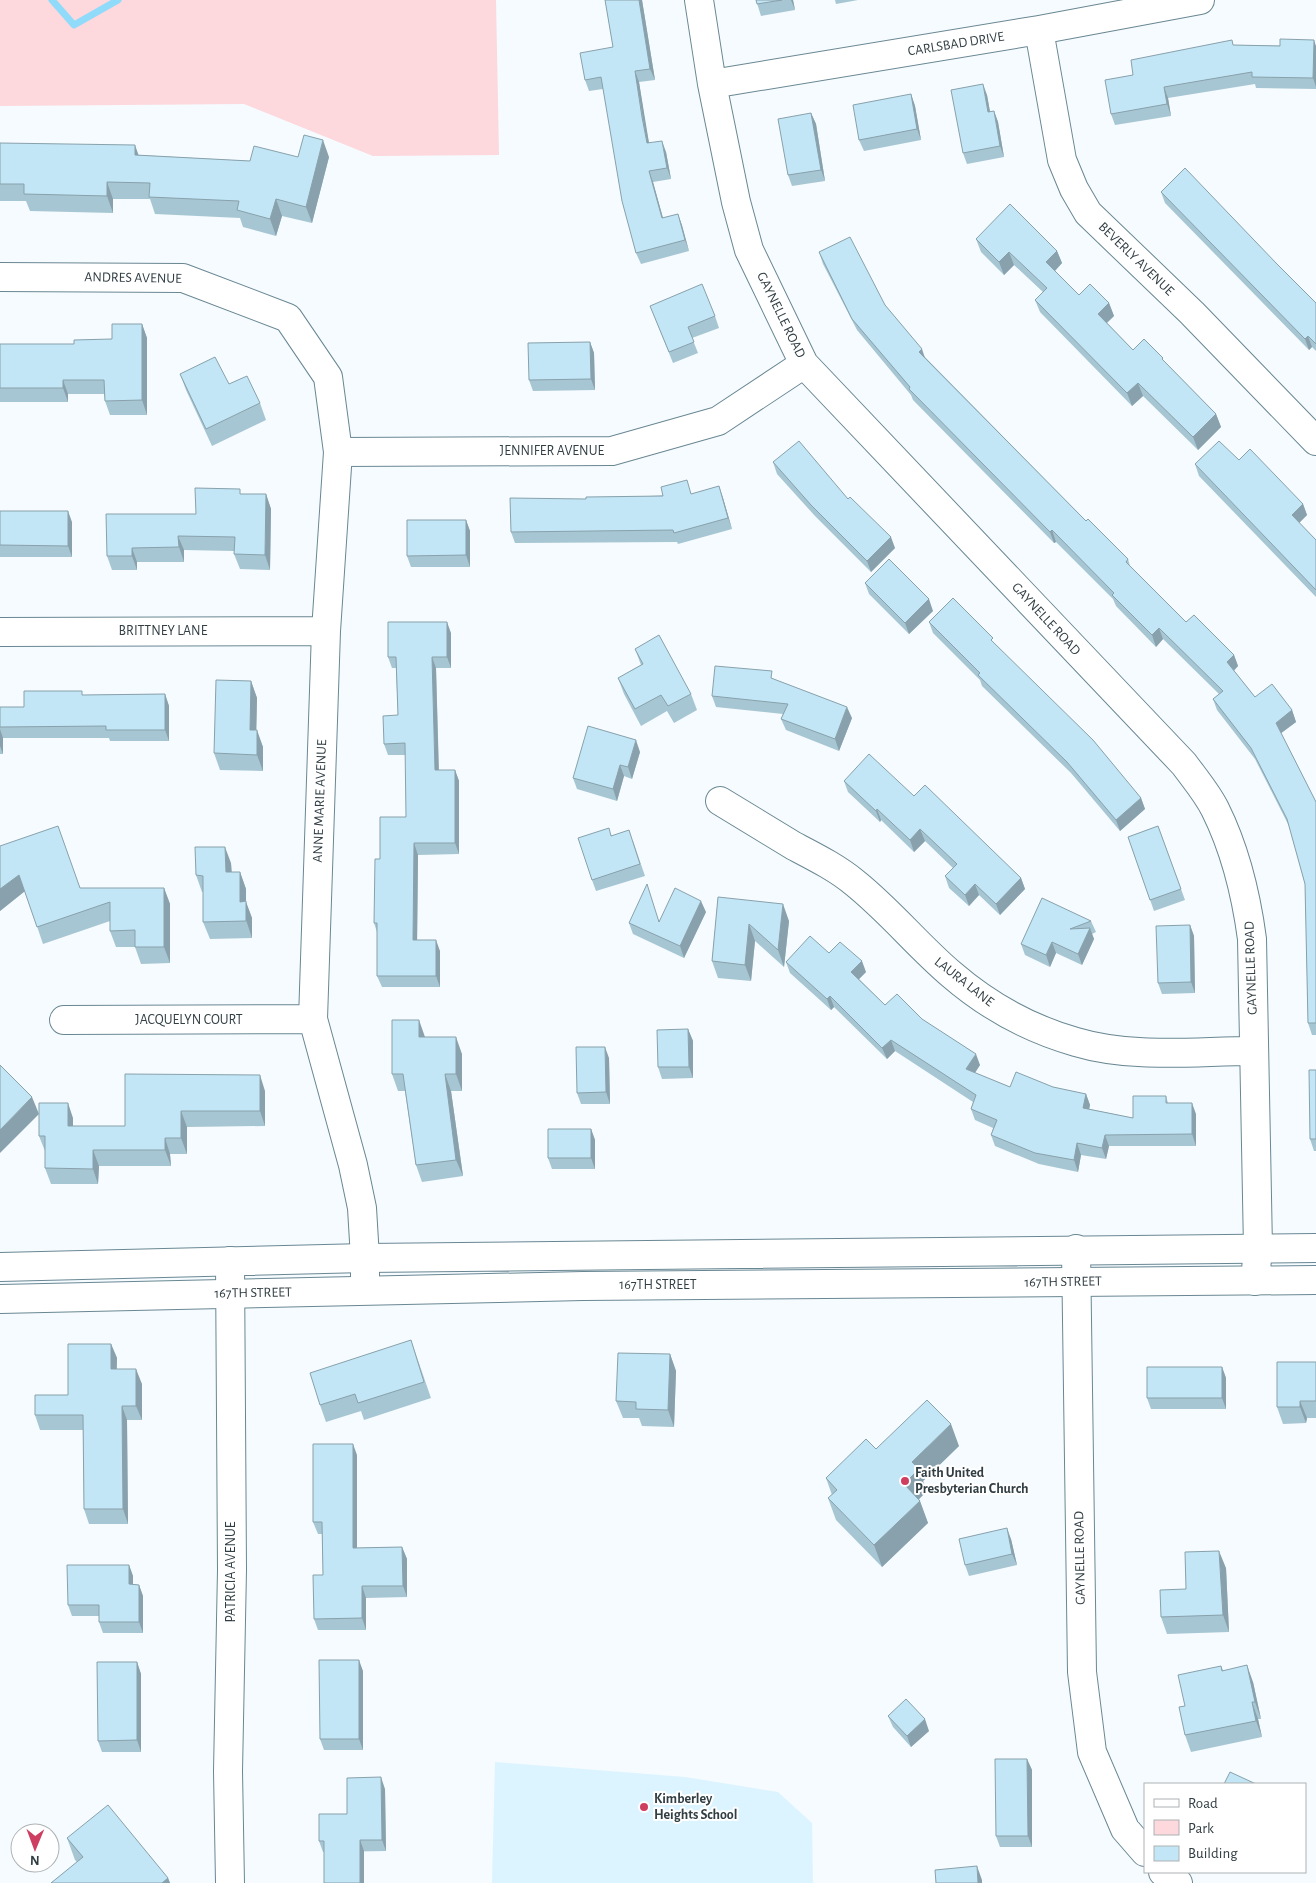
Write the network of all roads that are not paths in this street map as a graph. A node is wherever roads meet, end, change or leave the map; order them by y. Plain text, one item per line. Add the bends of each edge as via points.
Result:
1 (698, 0) edge
2 (1200, 0) edge
3 (1039, 30) junction
4 (712, 84) junction
5 (0, 277) edge
6 (288, 318) joint
7 (804, 364) junction
8 (1316, 441) edge
9 (338, 452) junction
10 (326, 631) junction
11 (0, 632) edge
12 (720, 801) dead end
13 (313, 1019) junction
14 (64, 1020) dead end
15 (1253, 1051) junction
16 (1258, 1248) junction
17 (1316, 1248) edge
18 (1076, 1249) junction
19 (365, 1258) junction
20 (230, 1261) junction
21 (0, 1267) edge
22 (1316, 1280) edge
23 (1255, 1281) junction
24 (1076, 1282) junction
25 (366, 1290) junction
26 (229, 1293) junction
27 (0, 1299) edge
28 (1144, 1851) edge
29 (1164, 1873) edge
30 (230, 1883) edge
31 (1178, 1883) edge

1 - 4 street, GAYNELLE ROAD
2 - 3 street, CARLSBAD DRIVE
3 - 4 street, CARLSBAD DRIVE
3 - 8 street, BEVERLY AVENUE via 1062,160 1088,212
4 - 7 street, GAYNELLE ROAD via 749,250
5 - 6 street, ANDRES AVENUE via 183,278
6 - 9 street, ANNE MARIE AVENUE via 328,377
7 - 9 street, JENNIFER AVENUE via 718,421 612,451
7 - 15 street, GAYNELLE ROAD via 1184,764 1200,786 1225,831 1248,906 1252,939
9 - 10 street, ANNE MARIE AVENUE
10 - 11 street, BRITTNEY LANE
10 - 13 street, ANNE MARIE AVENUE
12 - 15 street, LAURA LANE via 854,882 972,992 1007,1014 1039,1029 1110,1050
13 - 14 street, JACQUELYN COURT
13 - 19 street, ANNE MARIE AVENUE via 353,1165 362,1208
15 - 16 street, GAYNELLE ROAD
16 - 17 street
16 - 18 street
16 - 23 street, GAYNELLE ROAD
18 - 19 street
18 - 24 street, GAYNELLE ROAD
19 - 20 street
19 - 25 street, ANNE MARIE AVENUE
20 - 21 street
20 - 26 street, PATRICIA AVENUE
22 - 23 street, 167TH STREET
23 - 24 street, 167TH STREET
24 - 25 street, 167TH STREET
24 - 28 street, GAYNELLE ROAD via 1084,1690 1092,1752 1125,1829
25 - 26 street, 167TH STREET
26 - 27 street, 167TH STREET
26 - 30 street, PATRICIA AVENUE via 232,1540 228,1771
29 - 31 street

